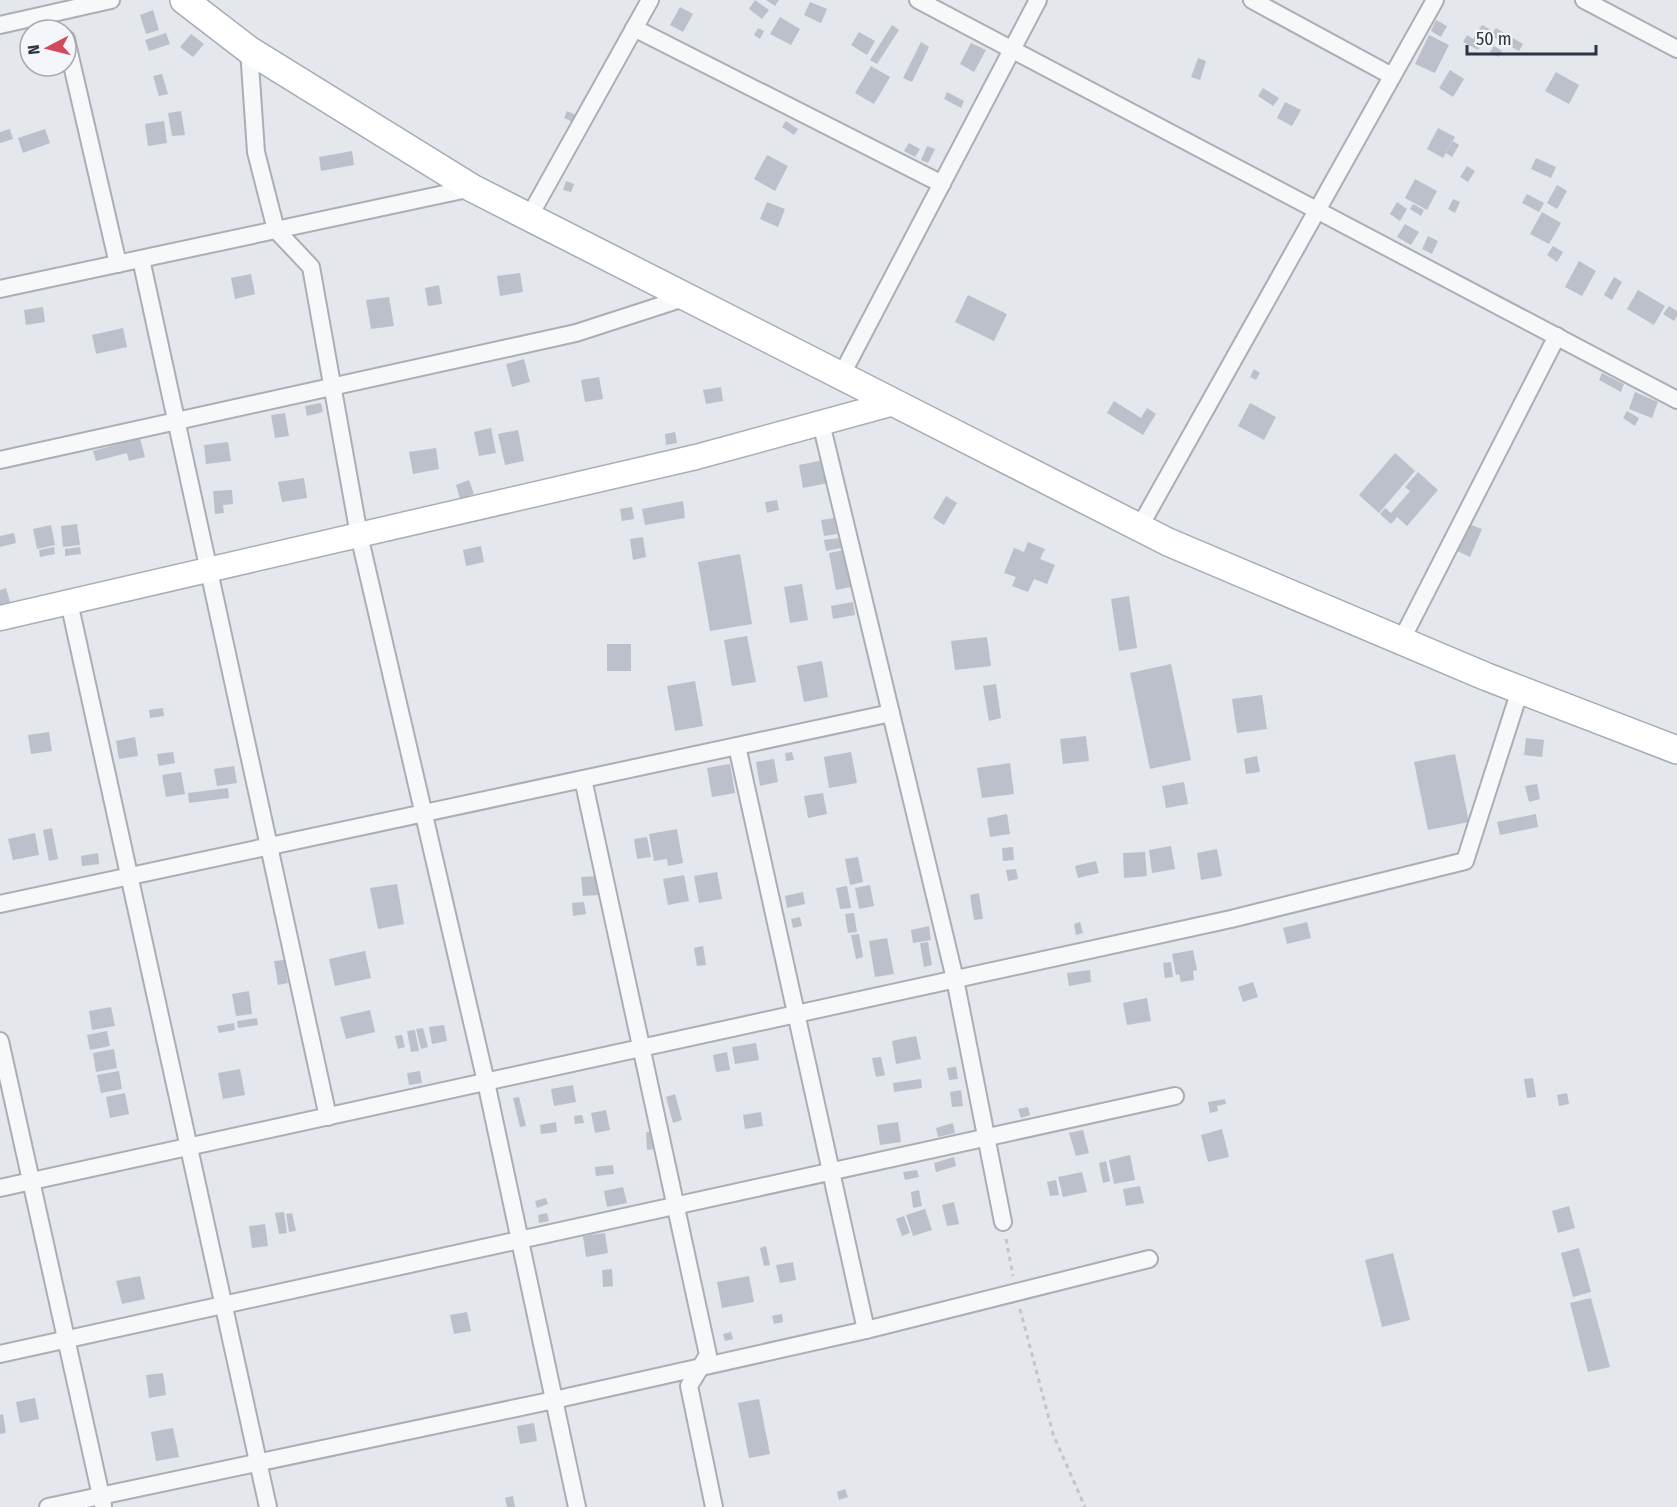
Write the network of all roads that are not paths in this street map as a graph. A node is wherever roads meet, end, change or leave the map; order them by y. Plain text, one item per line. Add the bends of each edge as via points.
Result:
1 (111, 0) edge
2 (184, 0) edge
3 (650, 0) edge
4 (918, 0) edge
5 (1038, 0) edge
6 (1252, 0) edge
7 (1435, 0) edge
8 (1584, 0) edge
9 (59, 6) edge
10 (0, 25) edge
11 (634, 28) junction
12 (1677, 49) edge
13 (249, 50) junction
14 (1012, 50) junction
15 (1392, 76) junction
16 (75, 78) edge
17 (942, 184) junction
18 (472, 188) junction
19 (1317, 210) junction
20 (529, 217) junction
21 (276, 230) junction
22 (141, 259) junction
23 (118, 264) junction
24 (0, 289) edge
25 (687, 297) junction
26 (1557, 336) junction
27 (841, 376) junction
28 (332, 387) junction
29 (1677, 400) edge
30 (894, 403) junction
31 (176, 421) junction
32 (820, 423) junction
33 (0, 460) edge
34 (1139, 528) junction
35 (359, 535) junction
36 (209, 570) junction
37 (69, 602) junction
38 (0, 618) edge
39 (1401, 641) junction
40 (1520, 690) junction
41 (891, 713) junction
42 (737, 746) junction
43 (1677, 750) edge
44 (583, 779) junction
45 (424, 813) junction
46 (269, 846) junction
47 (129, 876) junction
48 (0, 904) edge
49 (955, 979) junction
50 (796, 1014) junction
51 (0, 1041) edge
52 (641, 1048) junction
53 (486, 1082) junction
54 (1175, 1096) dead end
55 (328, 1117) junction
56 (986, 1138) junction
57 (189, 1147) junction
58 (831, 1172) junction
59 (31, 1182) junction
60 (0, 1188) edge
61 (676, 1206) junction
62 (1003, 1222) road end
63 (520, 1240) junction
64 (1149, 1258) dead end
65 (224, 1305) junction
66 (866, 1330) junction
67 (66, 1340) junction
68 (0, 1354) edge
69 (701, 1366) junction
70 (554, 1400) junction
71 (259, 1462) junction
72 (102, 1501) edge
73 (48, 1507) edge
74 (268, 1507) edge
75 (577, 1507) edge
76 (714, 1507) edge

1 - 9 street
2 - 13 main road
3 - 11 street
4 - 14 street
5 - 14 street
6 - 15 street
7 - 15 street
8 - 12 street
9 - 10 street
11 - 17 street
11 - 20 street
13 - 18 main road
13 - 21 street via 256,152
14 - 17 street
14 - 19 street
15 - 19 street
16 - 23 street
17 - 27 street
18 - 20 main road
18 - 21 street
19 - 26 street
19 - 34 street
20 - 25 main road
21 - 22 street
21 - 28 street via 311,267
22 - 23 street
22 - 31 street
23 - 24 street
25 - 27 main road
25 - 28 street via 576,333
26 - 29 street
26 - 39 street
27 - 30 main road
28 - 31 street
28 - 35 street
30 - 32 street
30 - 34 main road
31 - 33 street
31 - 36 street
32 - 35 street via 696,457
32 - 41 street
34 - 39 main road
35 - 36 street
35 - 45 street
36 - 37 street
36 - 46 street
37 - 38 street
37 - 47 street
39 - 40 main road
40 - 43 main road
40 - 49 street via 1465,861 1231,919
41 - 42 street
41 - 49 street
42 - 44 street
42 - 50 street
44 - 45 street
44 - 52 street
45 - 46 street
45 - 53 street
46 - 47 street
46 - 55 street
47 - 48 street
47 - 57 street
49 - 50 street
49 - 56 street
50 - 52 street
50 - 58 street
51 - 59 street
52 - 53 street
52 - 61 street
53 - 55 street
53 - 63 street
54 - 56 street
55 - 57 street
56 - 58 street
56 - 62 street
57 - 59 street
57 - 65 street
58 - 61 street
58 - 66 street
59 - 60 street
59 - 67 street
61 - 63 street
61 - 69 street via 708,1355
63 - 65 street
63 - 70 street
64 - 66 street
65 - 67 street
65 - 71 street
66 - 69 street
67 - 68 street
67 - 72 street
69 - 70 street
69 - 76 street via 689,1386
70 - 71 street
70 - 75 street
71 - 72 street
71 - 74 street
72 - 73 street

